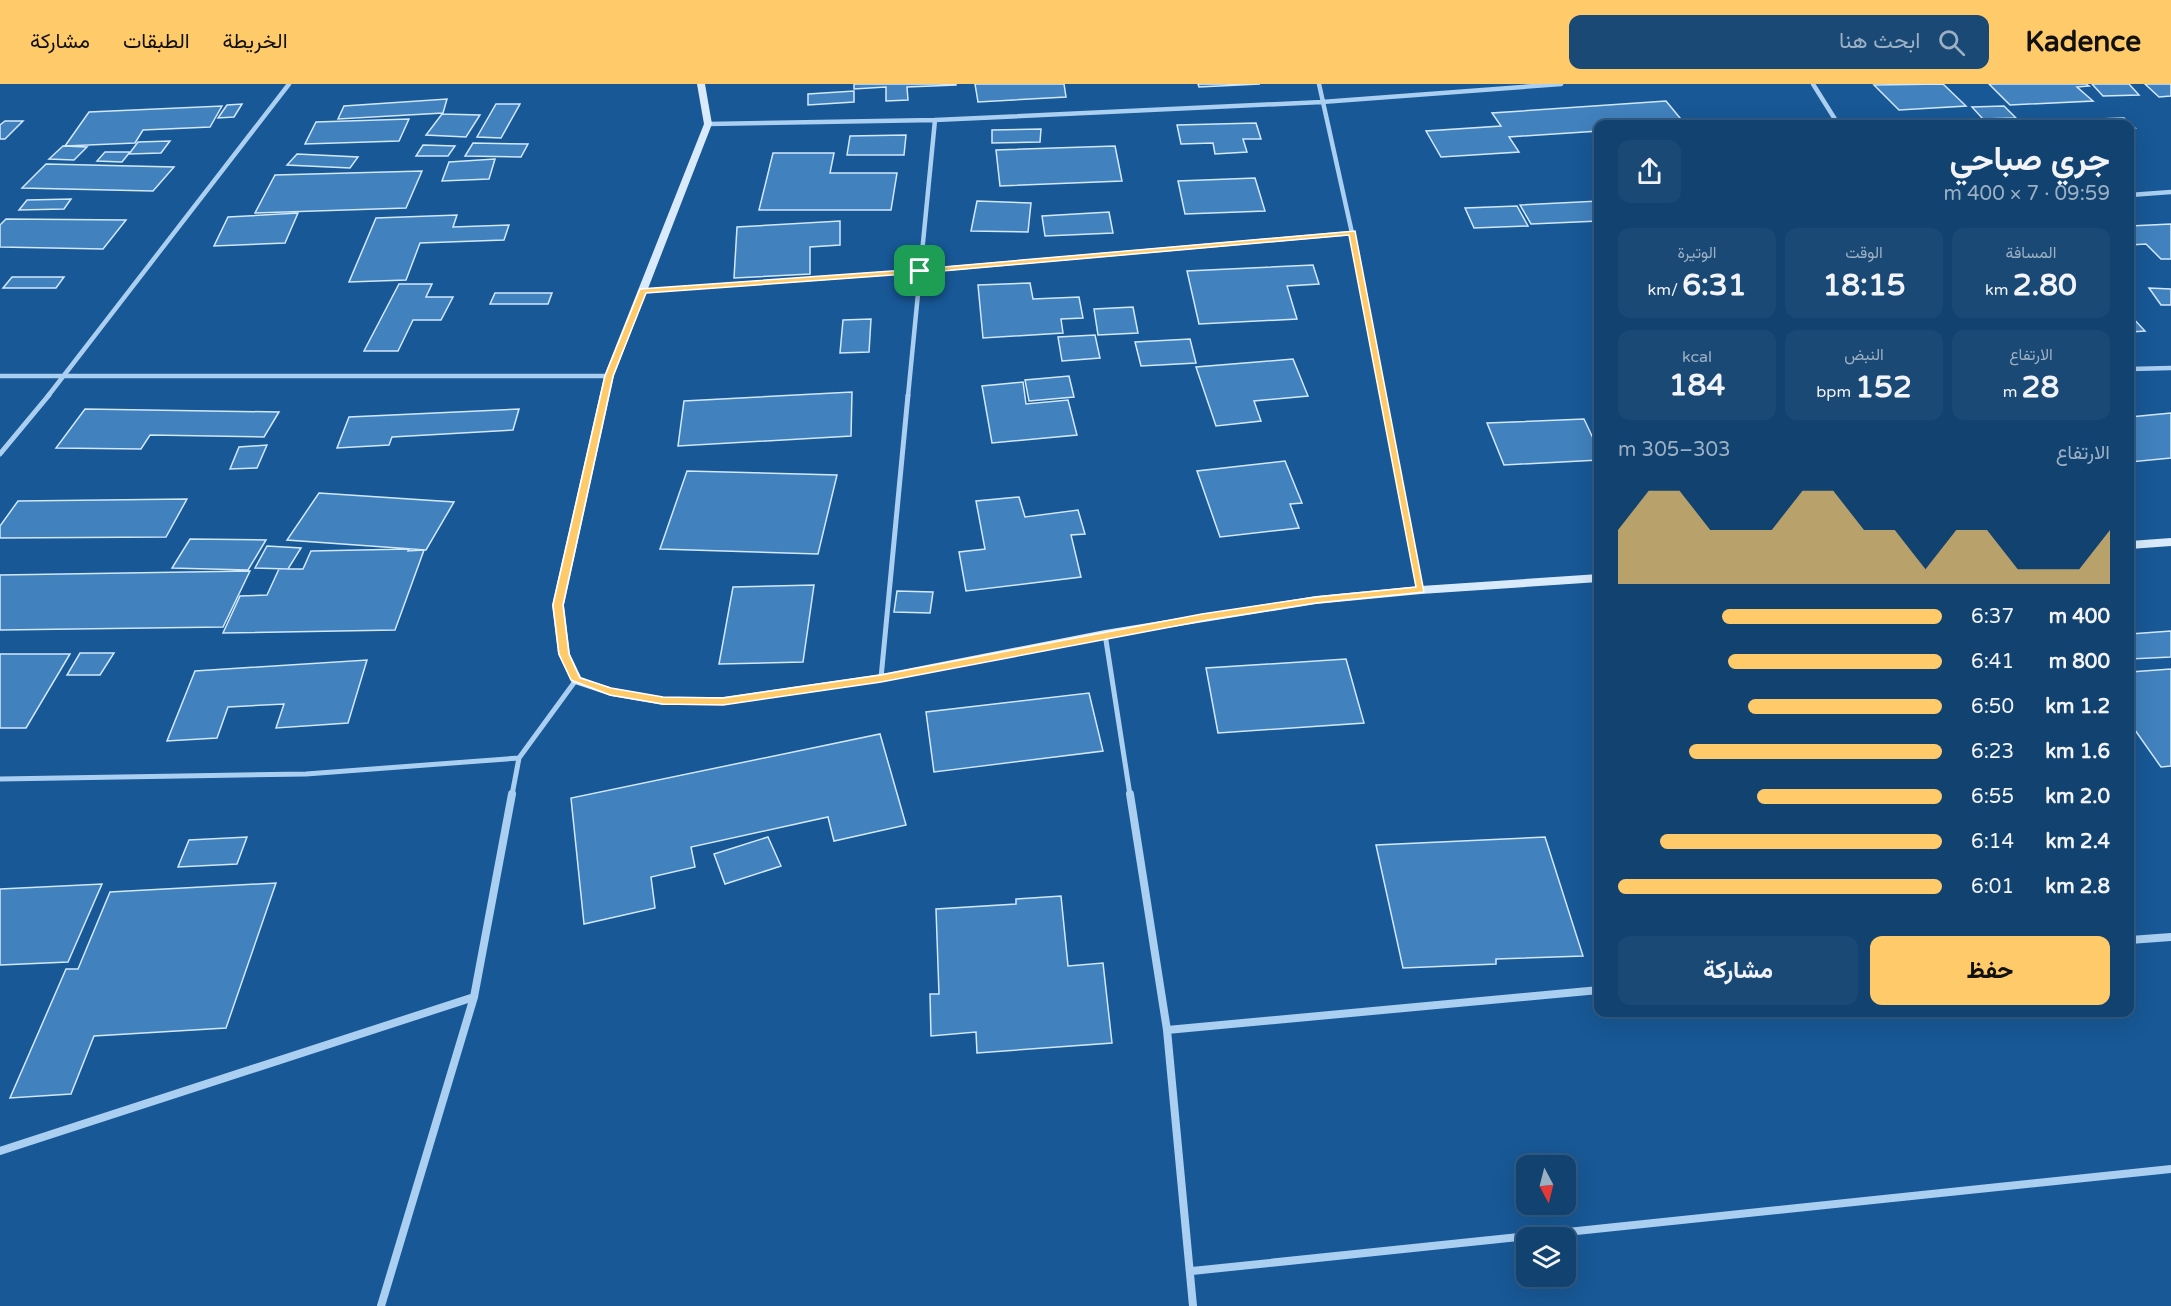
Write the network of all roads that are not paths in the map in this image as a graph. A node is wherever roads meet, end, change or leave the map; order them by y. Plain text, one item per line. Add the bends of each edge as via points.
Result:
1 (290, 84) edge
2 (701, 84) edge
3 (1319, 84) edge
4 (1561, 84) edge
5 (1812, 84) edge
6 (1322, 102) junction
7 (935, 120) junction
8 (1835, 120) edge
9 (708, 124) junction
10 (2171, 192) edge
11 (2134, 195) edge
12 (1352, 233) junction
13 (920, 271) junction
14 (643, 291) junction
15 (2171, 368) edge
16 (2134, 369) edge
17 (0, 376) edge
18 (65, 376) junction
19 (609, 376) junction
20 (0, 454) edge
21 (2171, 542) edge
22 (2134, 545) edge
23 (1594, 578) edge
24 (1421, 590) junction
25 (1104, 634) junction
26 (881, 678) junction
27 (576, 680) junction
28 (519, 758) junction
29 (0, 779) edge
30 (2171, 937) edge
31 (2134, 940) edge
32 (1594, 990) edge
33 (474, 997) junction
34 (1167, 1030) junction
35 (0, 1150) edge
36 (2171, 1169) edge
37 (1191, 1270) junction
38 (381, 1306) edge
39 (1194, 1306) edge

1 - 18 street
2 - 9 main road
3 - 6 street
4 - 6 street
5 - 8 street
6 - 7 street
6 - 12 street
7 - 9 street
7 - 13 street
9 - 14 main road
10 - 11 street
12 - 13 street
12 - 24 street
13 - 14 street
13 - 26 street
14 - 19 main road
15 - 16 street
17 - 18 street
18 - 19 street
18 - 20 street
19 - 27 main road via 558,605 564,654
21 - 22 main road
23 - 24 main road
24 - 25 main road via 1316,600
25 - 26 main road
25 - 34 street
26 - 27 main road via 723,701 663,701 610,692
27 - 28 street
28 - 29 street via 306,774
28 - 33 street
30 - 31 street
32 - 34 street
33 - 35 street
33 - 38 street
34 - 37 street
36 - 37 street
37 - 39 street

